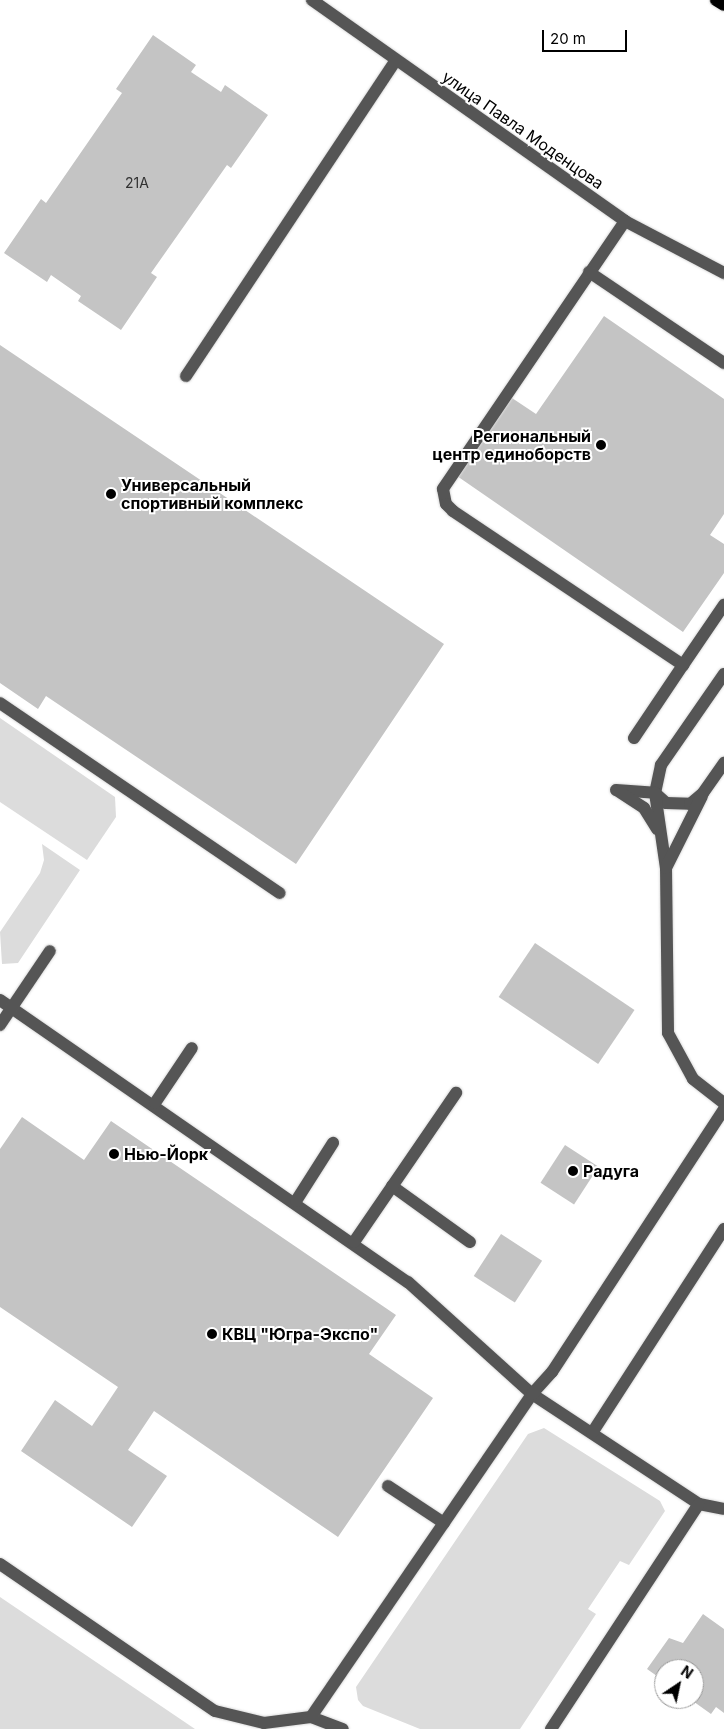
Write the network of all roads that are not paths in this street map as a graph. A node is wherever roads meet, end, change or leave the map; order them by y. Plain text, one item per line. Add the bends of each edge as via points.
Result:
1 (312, 0) edge
2 (716, 0) edge
3 (724, 6) edge
4 (396, 60) junction
5 (624, 221) junction
6 (589, 272) junction
7 (724, 274) edge
8 (724, 363) edge
9 (186, 376) dead end
10 (724, 605) edge
11 (683, 665) junction
12 (724, 674) edge
13 (0, 703) edge
14 (634, 738) dead end
15 (724, 763) edge
16 (703, 793) junction
17 (655, 794) junction
18 (662, 840) junction
19 (666, 868) junction
20 (280, 892) dead end
21 (50, 952) dead end
22 (0, 1000) edge
23 (12, 1008) junction
24 (0, 1025) edge
25 (192, 1048) dead end
26 (456, 1093) dead end
27 (155, 1103) junction
28 (724, 1103) edge
29 (724, 1109) edge
30 (333, 1144) dead end
31 (392, 1186) junction
32 (296, 1201) junction
33 (724, 1229) edge
34 (354, 1242) junction
35 (470, 1242) dead end
36 (532, 1394) junction
37 (592, 1433) junction
38 (388, 1486) dead end
39 (699, 1504) junction
40 (724, 1509) edge
41 (444, 1523) junction
42 (0, 1564) edge
43 (311, 1717) junction
44 (343, 1729) edge
45 (551, 1729) edge

1 - 4 street, улица Павла Моденцова
2 - 3 main road
4 - 5 street, улица Павла Моденцова
4 - 9 street
5 - 6 street
5 - 7 street, улица Павла Моденцова
6 - 8 street
6 - 11 street via 448,479 444,496 453,511
10 - 11 street
11 - 14 street
12 - 17 street via 661,765
13 - 20 street
15 - 16 street
16 - 17 street via 690,804 679,806
16 - 19 street
17 - 18 street
17 - 18 street via 616,790 644,808
18 - 19 street
19 - 28 street via 668,1033 694,1079
21 - 23 street
22 - 23 street
23 - 24 street
23 - 27 street
25 - 27 street
26 - 31 street
27 - 32 street
29 - 36 street via 552,1372
30 - 32 street
31 - 34 street
31 - 35 street
32 - 34 street
33 - 37 street
34 - 36 street via 408,1282
36 - 37 street
36 - 41 street
37 - 39 street
38 - 41 street
39 - 40 street
39 - 45 street
41 - 43 street
42 - 43 street via 215,1710 264,1723
43 - 44 street

